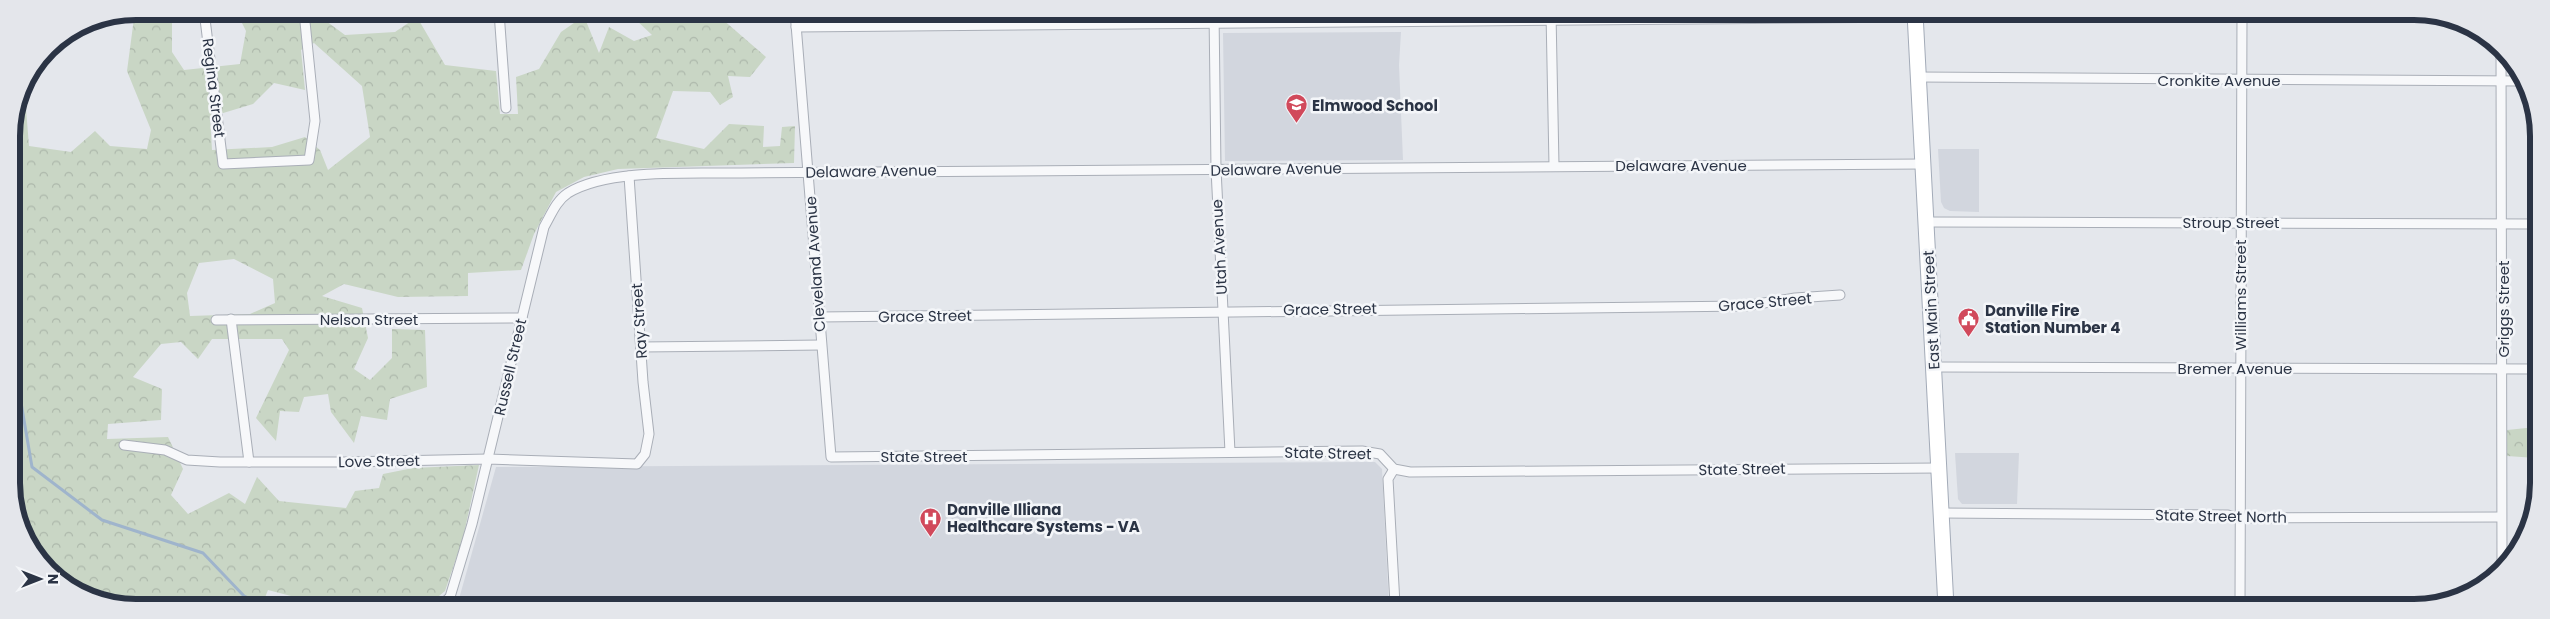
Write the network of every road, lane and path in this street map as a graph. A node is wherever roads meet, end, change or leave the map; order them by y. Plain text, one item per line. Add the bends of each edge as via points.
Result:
1 (205, 20) edge
2 (305, 20) edge
3 (500, 20) edge
4 (796, 20) edge
5 (1214, 20) edge
6 (1406, 20) edge
7 (1550, 20) edge
8 (1915, 20) edge
9 (2242, 20) edge
10 (1214, 24) junction
11 (796, 27) junction
12 (2501, 60) edge
13 (1918, 77) junction
14 (2242, 80) junction
15 (2501, 81) junction
16 (2516, 81) edge
17 (506, 108) dead end
18 (1922, 164) junction
19 (1554, 166) junction
20 (1216, 169) junction
21 (808, 172) junction
22 (629, 176) junction
23 (1926, 222) junction
24 (2240, 222) junction
25 (2502, 224) junction
26 (2530, 224) edge
27 (1840, 295) dead end
28 (1222, 311) junction
29 (819, 316) junction
30 (522, 318) junction
31 (231, 319) junction
32 (216, 320) dead end
33 (821, 345) junction
34 (641, 347) junction
35 (1934, 367) junction
36 (2240, 368) junction
37 (2503, 369) junction
38 (2530, 369) edge
39 (124, 445) dead end
40 (1230, 452) junction
41 (831, 457) joint
42 (488, 459) junction
43 (249, 462) junction
44 (637, 464) joint
45 (1939, 468) junction
46 (1394, 469) junction
47 (1942, 514) junction
48 (2501, 517) junction
49 (2239, 518) junction
50 (2502, 559) edge
51 (448, 599) edge
52 (1397, 599) edge
53 (1945, 599) edge
54 (2240, 599) edge

1 - 2 street, Regina Street via 223,164 309,160 314,121
3 - 17 street
4 - 11 street, Cleveland Avenue
5 - 10 street, Utah Avenue
6 - 10 street
7 - 19 street
8 - 13 main road, East Main Street
9 - 14 street, Williams Street
10 - 11 street
10 - 20 street, Utah Avenue
11 - 21 street, Cleveland Avenue
12 - 15 street, Griggs Street
13 - 14 street, Cronkite Avenue
13 - 18 main road, East Main Street
14 - 15 street, Cronkite Avenue
14 - 24 street, Williams Street
15 - 16 street, Cronkite Avenue
15 - 25 street, Griggs Street
18 - 19 street, Delaware Avenue
18 - 23 main road, East Main Street
19 - 20 street, Delaware Avenue
20 - 21 street, Delaware Avenue
20 - 28 street, Utah Avenue
21 - 22 street, Delaware Avenue
21 - 29 street, Cleveland Avenue
22 - 30 street, Russell Street via 568,193 556,204 544,227
22 - 34 street, Ray Street
23 - 24 street, Stroup Street
23 - 35 main road, East Main Street
24 - 25 street, Stroup Street
24 - 36 street, Williams Street
25 - 26 street, Stroup Street
25 - 37 street, Griggs Street
27 - 28 street, Grace Street via 1745,306
28 - 29 street, Grace Street
28 - 40 street, Utah Avenue
29 - 33 street, Cleveland Avenue
30 - 31 street, Nelson Street
30 - 42 street, Russell Street
31 - 32 street, Nelson Street
31 - 43 street
33 - 34 street
33 - 41 street, Cleveland Avenue
34 - 44 street, Ray Street via 649,434 645,454
35 - 36 street, Bremer Avenue
35 - 45 main road, East Main Street
36 - 37 street, Bremer Avenue
36 - 49 street, Williams Street
37 - 38 street, Bremer Avenue
37 - 48 street, Griggs Street
39 - 43 street, Love Street via 165,450 188,460
40 - 41 street, State Street
40 - 46 street, State Street via 1362,451 1380,454
42 - 43 street, Love Street
42 - 44 street, Love Street
42 - 51 street, Russell Street
45 - 46 street, State Street via 1420,472
45 - 47 main road, East Main Street
46 - 52 street via 1388,479
47 - 49 street, State Street North
47 - 53 main road, East Main Street
48 - 49 street, State Street North
48 - 50 street, Griggs Street
49 - 54 street, Williams Street

